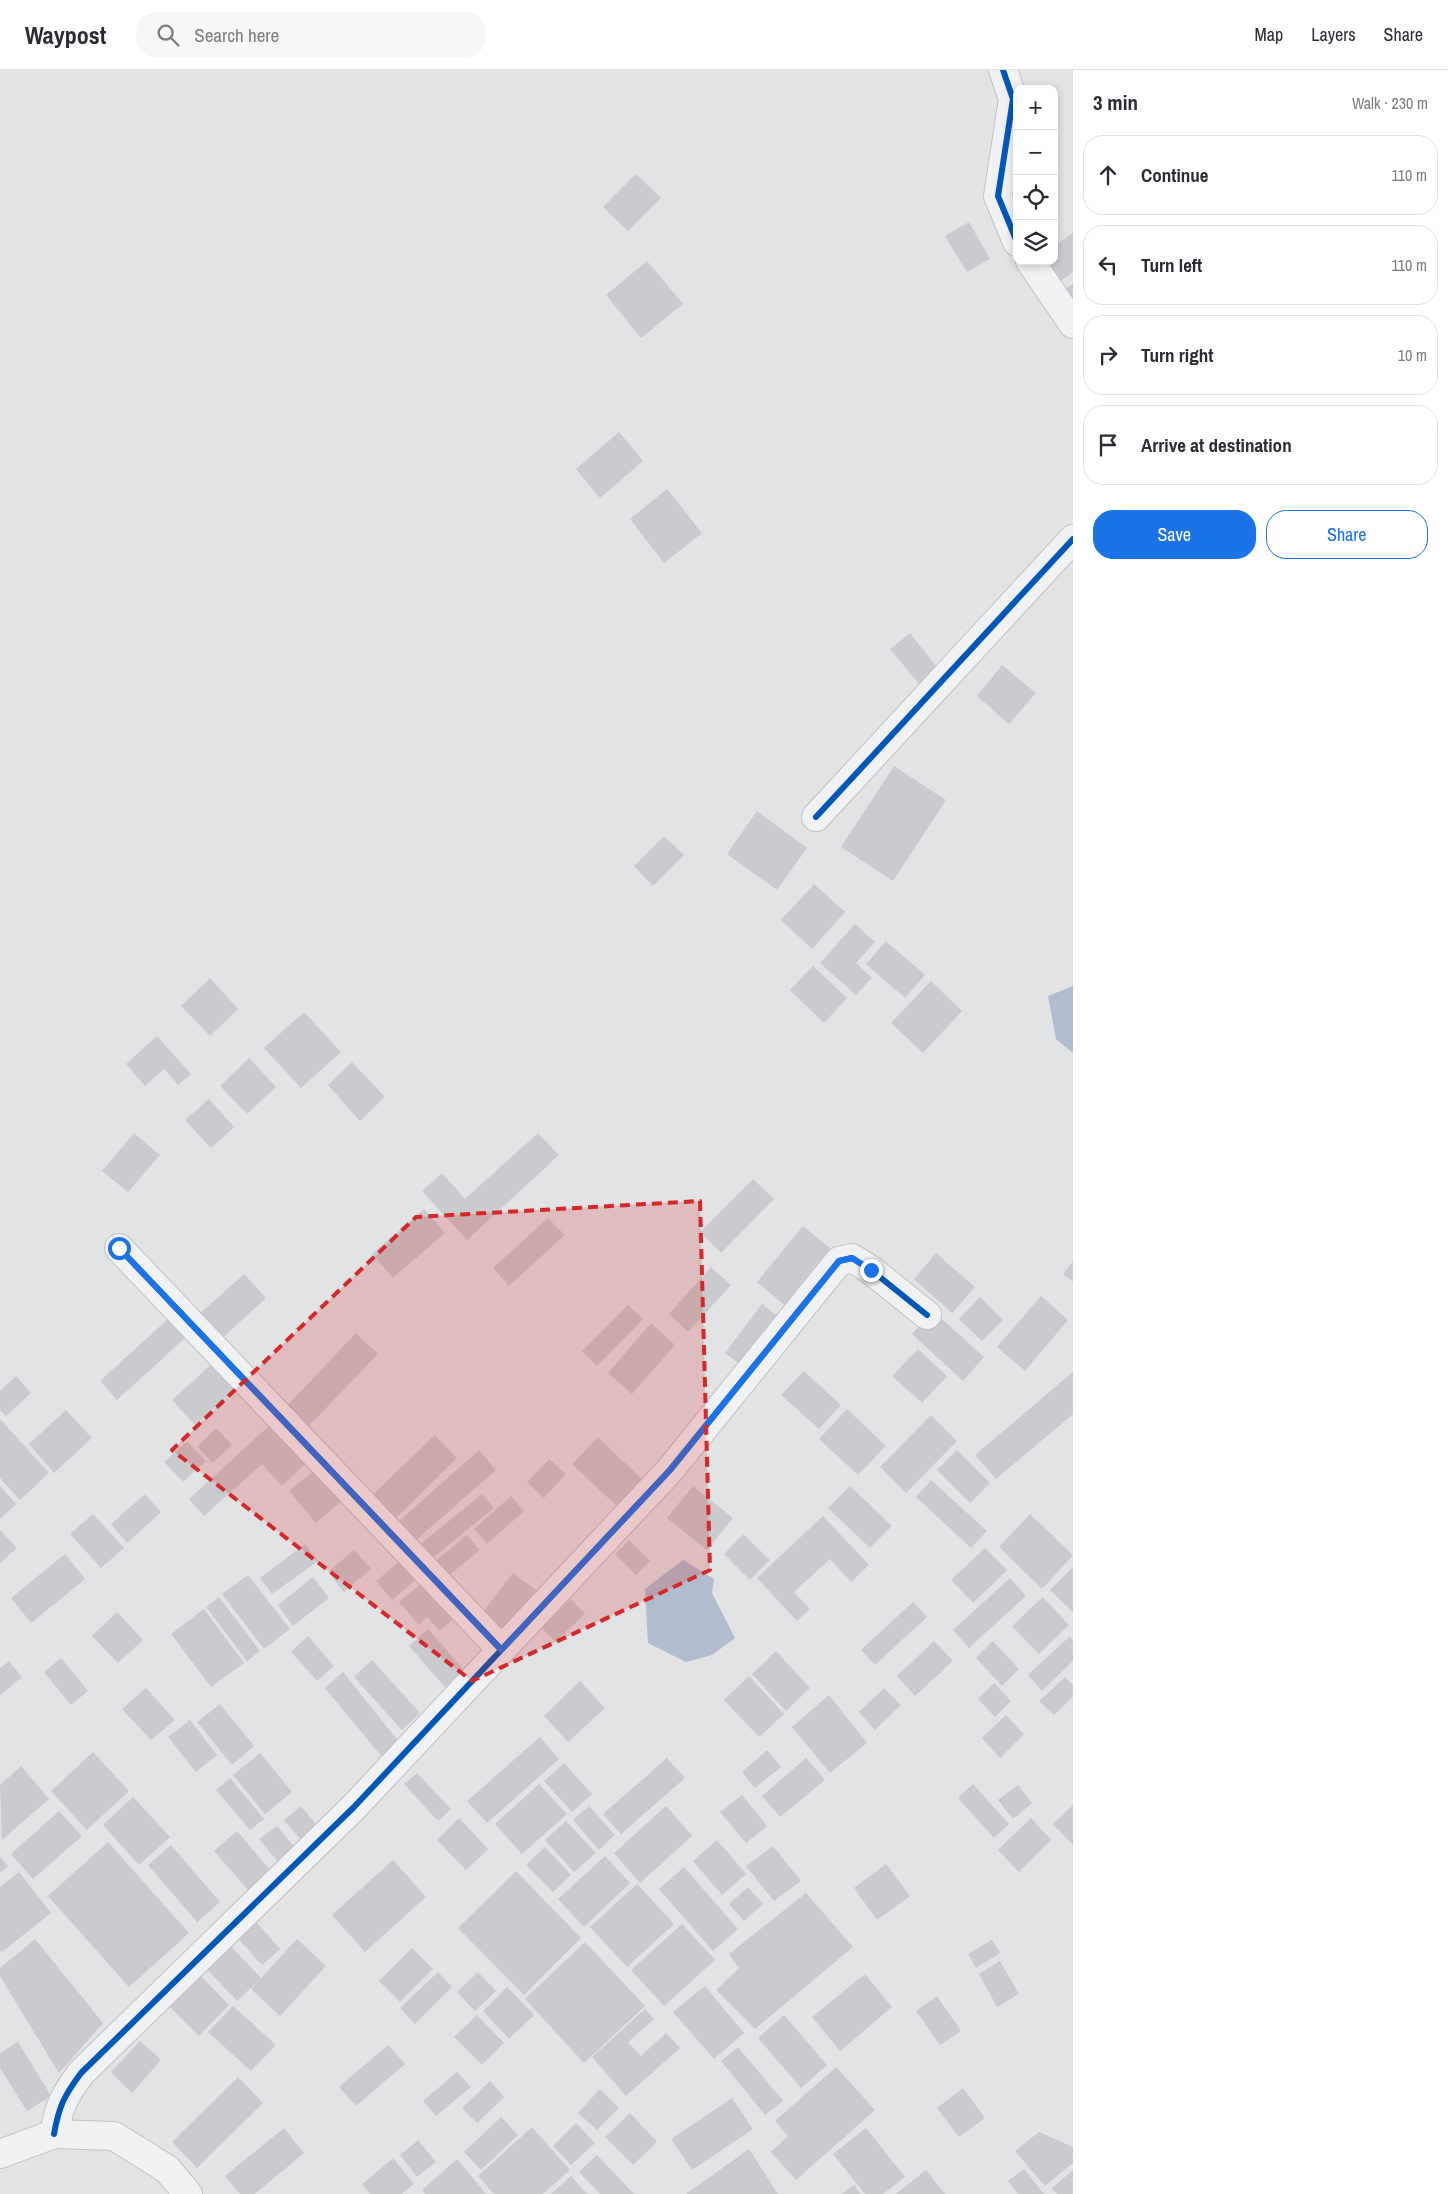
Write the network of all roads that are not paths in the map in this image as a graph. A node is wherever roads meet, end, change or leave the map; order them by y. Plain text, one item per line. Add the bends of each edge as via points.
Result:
1 (1002, 70) edge
2 (1013, 232) edge
3 (1033, 265) edge
4 (1073, 324) edge
5 (1073, 539) edge
6 (816, 817) dead end
7 (119, 1248) dead end
8 (927, 1315) dead end
9 (501, 1650) junction
10 (54, 2134) junction
11 (0, 2154) edge
12 (188, 2194) edge

1 - 2 street via 1013,99 998,196
3 - 4 street
5 - 6 street
7 - 9 street
8 - 9 street via 852,1258 839,1261 670,1470
9 - 10 street via 354,1807 81,2073 64,2095
10 - 11 street
10 - 12 street via 114,2136 167,2169

